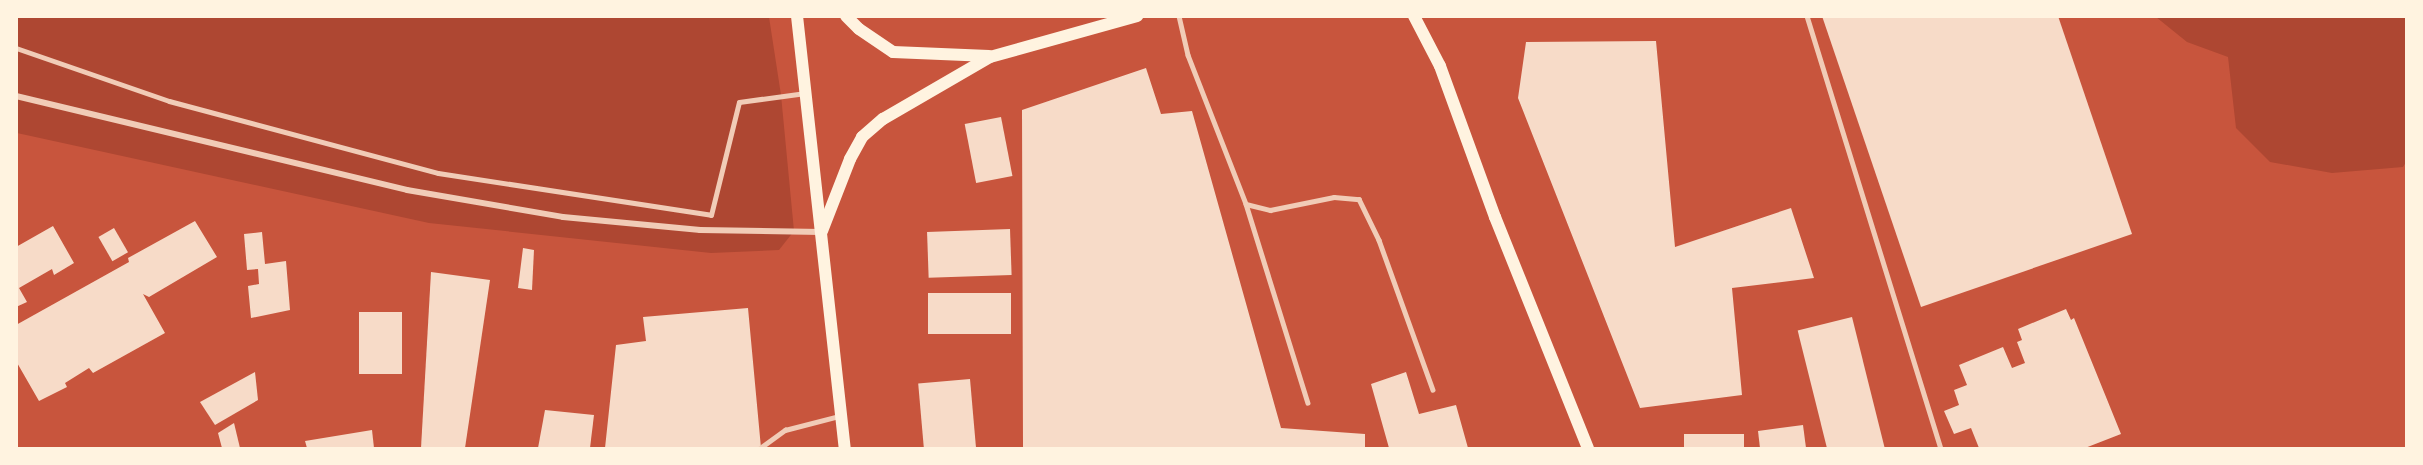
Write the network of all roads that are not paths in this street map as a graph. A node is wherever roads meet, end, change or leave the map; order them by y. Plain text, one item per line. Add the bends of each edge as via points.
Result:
1 (797, 16) edge
2 (846, 16) edge
3 (1137, 16) edge
4 (1179, 16) edge
5 (1414, 16) edge
6 (1808, 16) edge
7 (16, 48) edge
8 (990, 57) junction
9 (807, 93) junction
10 (16, 96) edge
11 (1246, 204) junction
12 (822, 232) junction
13 (1433, 390) dead end
14 (1308, 403) dead end
15 (842, 415) junction
16 (760, 448) edge
17 (845, 448) edge
18 (1588, 448) edge
19 (1941, 448) edge

1 - 9 main road
2 - 8 main road via 893,52
3 - 8 main road
4 - 11 lane via 1188,55
5 - 18 main road via 1440,66 1495,217
6 - 19 lane
7 - 9 street via 170,101 438,173 711,215 739,102
8 - 12 main road via 883,119 862,137
9 - 12 main road
10 - 12 street via 407,190 563,217 700,230
11 - 13 lane via 1270,210 1334,197 1359,199 1379,240
11 - 14 lane
12 - 15 main road
15 - 16 lane via 785,430
15 - 17 main road

